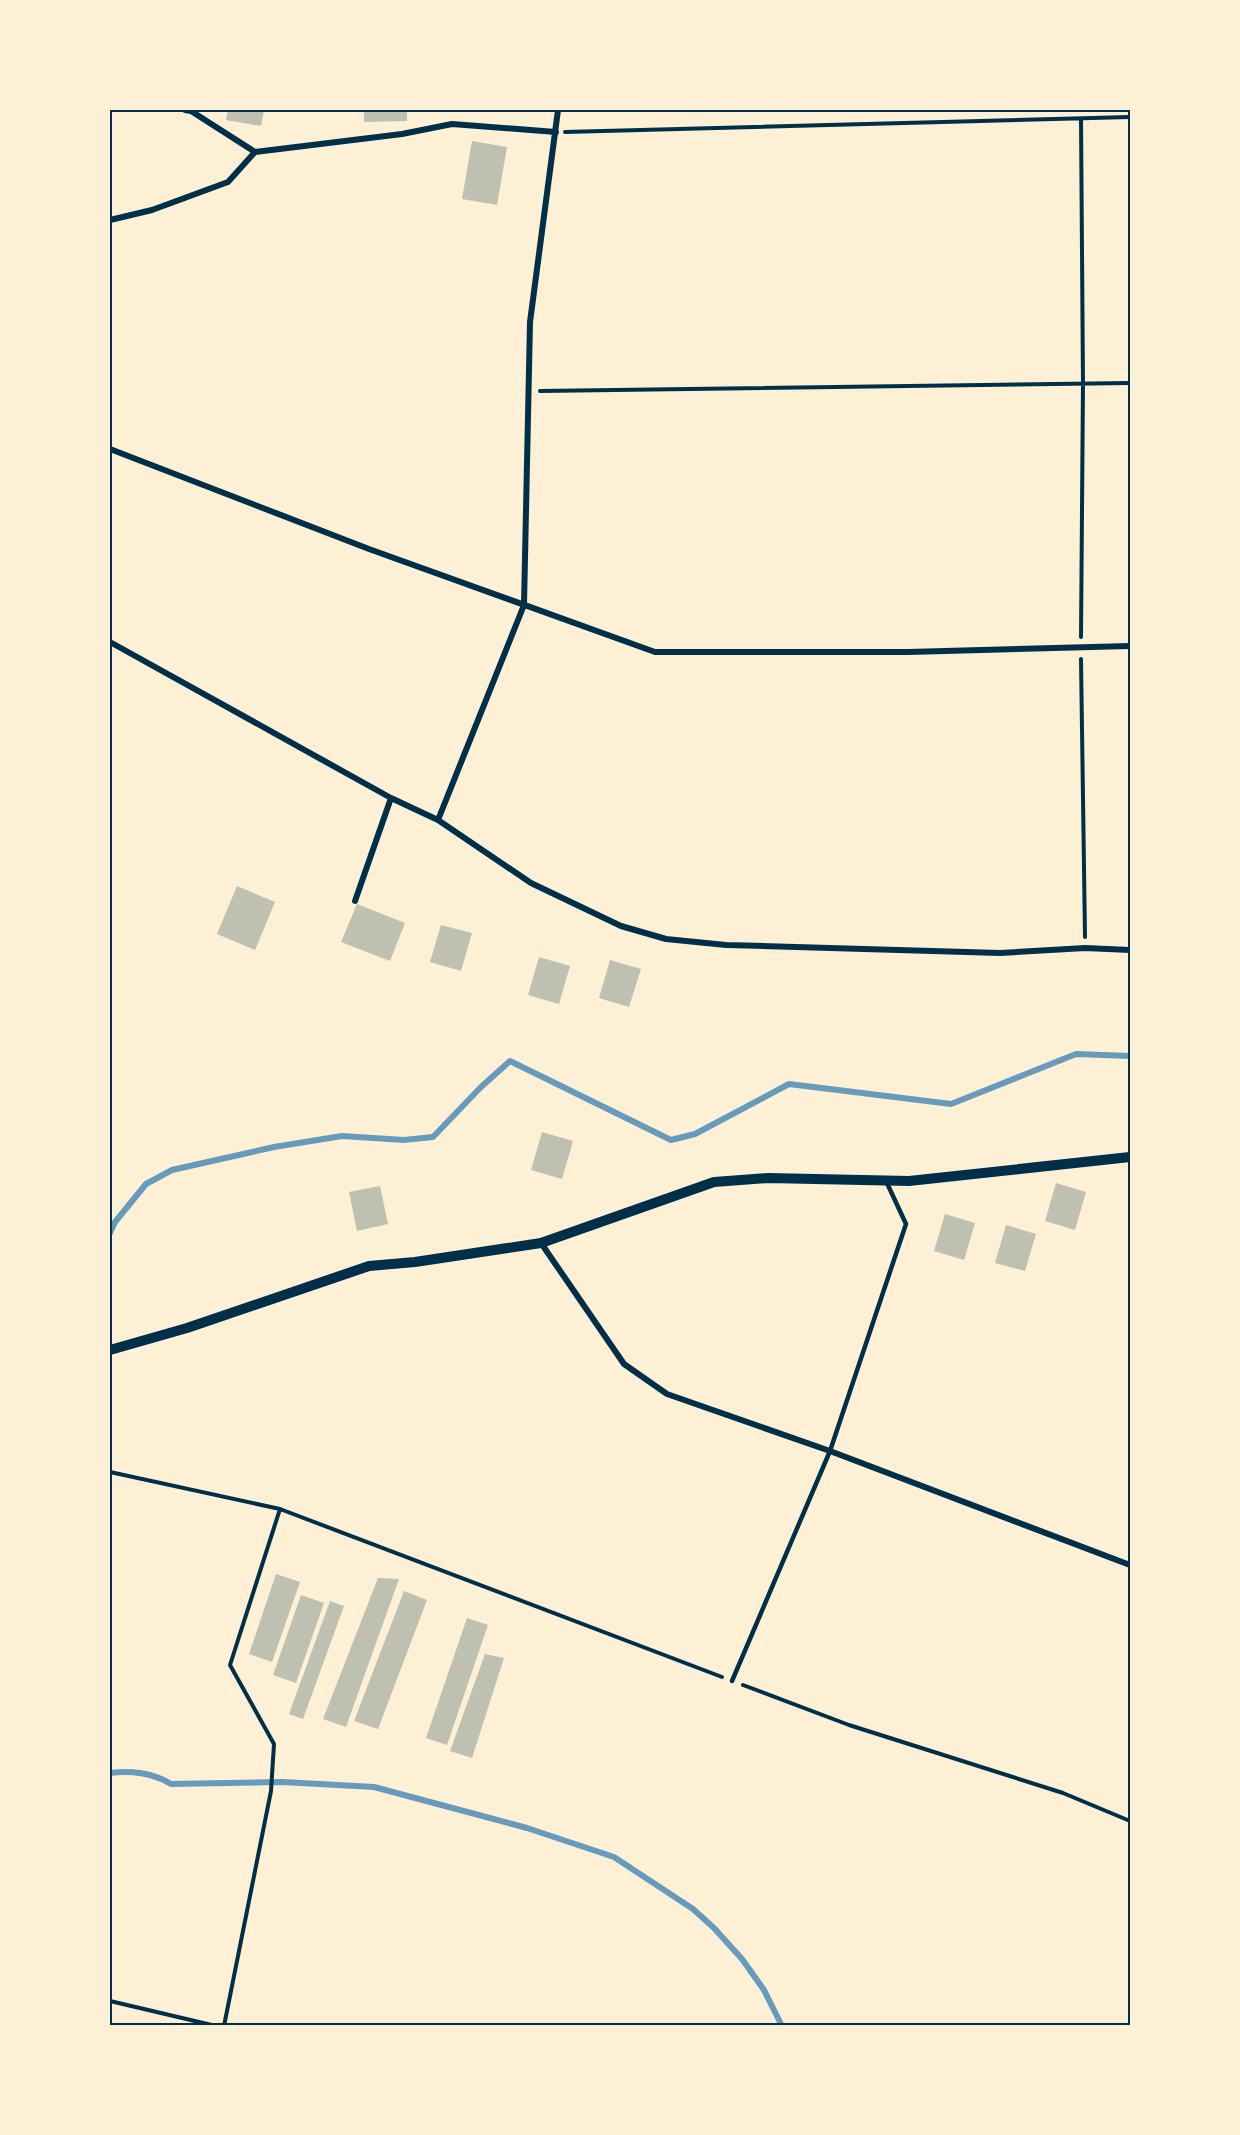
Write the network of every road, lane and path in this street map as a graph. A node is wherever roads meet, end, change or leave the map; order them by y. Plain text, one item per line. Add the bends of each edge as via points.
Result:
1 (185, 110) edge
2 (558, 110) edge
3 (1131, 117) edge
4 (1081, 119) junction
5 (556, 132) junction
6 (255, 152) junction
7 (110, 220) edge
8 (1083, 383) junction
9 (1131, 383) edge
10 (527, 392) junction
11 (110, 449) edge
12 (524, 604) junction
13 (110, 642) edge
14 (1131, 646) edge
15 (1081, 647) junction
16 (391, 798) junction
17 (438, 820) junction
18 (356, 901) dead end
19 (1085, 948) junction
20 (1131, 950) edge
21 (1131, 1157) edge
22 (886, 1181) junction
23 (541, 1243) junction
24 (110, 1350) edge
25 (830, 1451) junction
26 (110, 1472) edge
27 (280, 1509) junction
28 (1131, 1565) edge
29 (732, 1681) junction
30 (1131, 1821) edge
31 (110, 2001) edge
32 (216, 2025) edge
33 (224, 2025) edge

1 - 6 street
2 - 5 street
3 - 4 path
4 - 5 path
4 - 8 path
5 - 6 street via 452,124
5 - 10 street via 530,322
6 - 7 street via 228,182 152,210
8 - 9 path
8 - 10 path
8 - 15 path
10 - 12 street
11 - 12 street
12 - 15 street via 655,652
12 - 17 street
13 - 16 street
14 - 15 street
15 - 19 path
16 - 17 street
16 - 18 street
17 - 19 street via 531,883 621,926 666,939 726,945 1000,953
19 - 20 street
21 - 22 street
22 - 23 street via 768,1178 714,1182
22 - 25 lane via 906,1224
23 - 24 street via 369,1266
23 - 25 street via 624,1364 667,1394
25 - 28 street
25 - 29 lane
26 - 27 path
27 - 29 path
27 - 33 path via 230,1665 274,1744 271,1791
29 - 30 path via 849,1725 1063,1793
31 - 32 path

